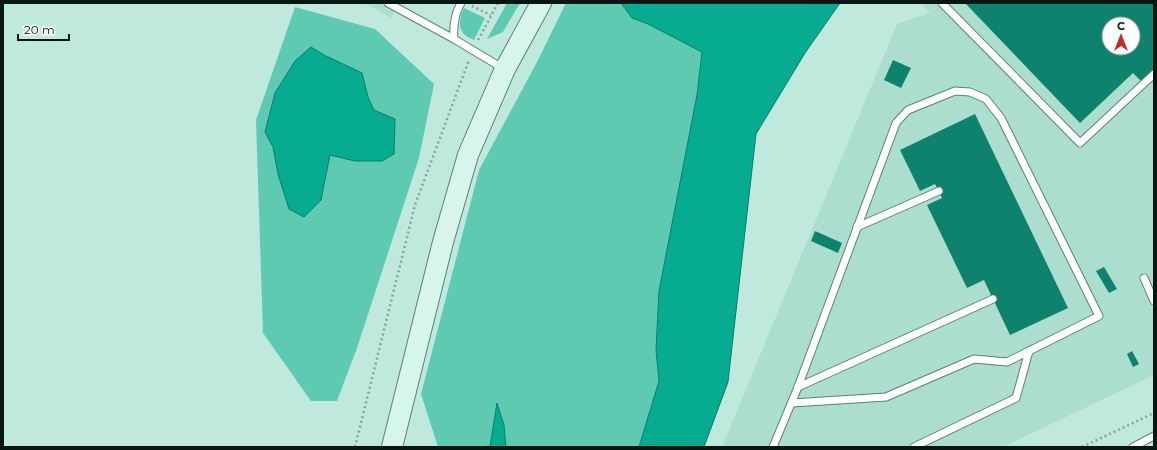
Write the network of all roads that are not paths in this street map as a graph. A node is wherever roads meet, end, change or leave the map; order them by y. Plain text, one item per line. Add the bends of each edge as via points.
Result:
1 (388, 3) edge
2 (461, 3) edge
3 (541, 3) edge
4 (942, 3) edge
5 (454, 39) junction
6 (505, 69) junction
7 (1154, 74) edge
8 (939, 191) dead end
9 (857, 227) junction
10 (1144, 278) dead end
11 (993, 299) dead end
12 (1154, 302) edge
13 (1029, 351) junction
14 (798, 387) junction
15 (792, 402) junction
16 (1154, 436) edge
17 (392, 447) edge
18 (773, 447) edge
19 (914, 447) edge
20 (1133, 447) edge

1 - 5 lane
2 - 5 lane via 453,27
3 - 6 main road
4 - 7 lane via 1080,143
5 - 6 lane
6 - 17 main road via 468,155 443,242
8 - 9 lane
9 - 13 lane via 896,123 908,110 955,91 970,92 986,99 1001,118 1099,316
9 - 14 lane
10 - 12 lane
11 - 14 lane
13 - 15 lane via 1007,362 974,359 886,397
13 - 19 lane via 1016,398
14 - 15 lane
15 - 18 lane
16 - 20 lane

